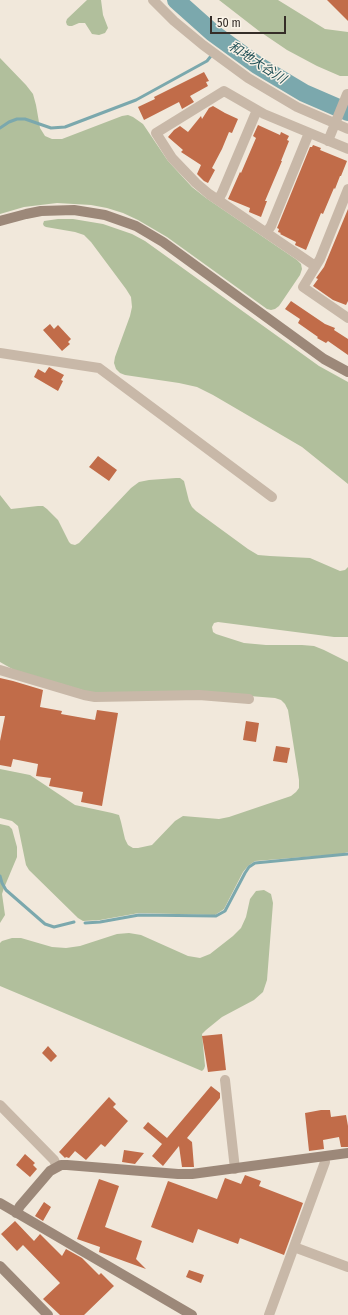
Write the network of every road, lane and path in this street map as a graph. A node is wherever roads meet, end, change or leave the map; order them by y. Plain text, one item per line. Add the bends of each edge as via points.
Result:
1 (153, 0) edge
2 (346, 95) dead end
3 (257, 110) junction
4 (335, 123) junction
5 (348, 129) edge
6 (309, 133) junction
7 (328, 141) junction
8 (348, 150) edge
9 (348, 189) edge
10 (218, 200) junction
11 (0, 221) edge
12 (266, 233) junction
13 (315, 266) junction
14 (348, 318) edge
15 (0, 353) edge
16 (348, 372) edge
17 (272, 497) dead end
18 (0, 670) edge
19 (249, 699) dead end
20 (225, 1080) dead end
21 (0, 1105) edge
22 (348, 1153) edge
23 (324, 1157) junction
24 (57, 1167) junction
25 (235, 1169) junction
26 (0, 1203) edge
27 (16, 1213) junction
28 (294, 1248) junction
29 (0, 1266) edge
30 (348, 1267) edge
31 (48, 1315) edge
32 (192, 1315) edge
33 (269, 1315) edge

1 - 4 street via 188,33 233,68 280,98
2 - 4 street
3 - 6 street
3 - 10 street
3 - 10 street via 224,91 156,133 183,171
4 - 5 street
4 - 7 street
6 - 7 street
6 - 12 street
7 - 8 street
9 - 13 street
10 - 12 street
11 - 16 street via 41,211 74,210 105,215 136,226 163,242 324,359
12 - 13 street
13 - 14 street via 303,287
15 - 17 street via 99,368
18 - 19 street via 95,697 199,695
20 - 25 street
21 - 24 street via 54,1160
22 - 23 street
23 - 25 street
23 - 28 street via 325,1162
24 - 25 street via 67,1165 185,1174
24 - 27 street
26 - 27 street
27 - 32 street
28 - 30 street
28 - 33 street
29 - 31 street

